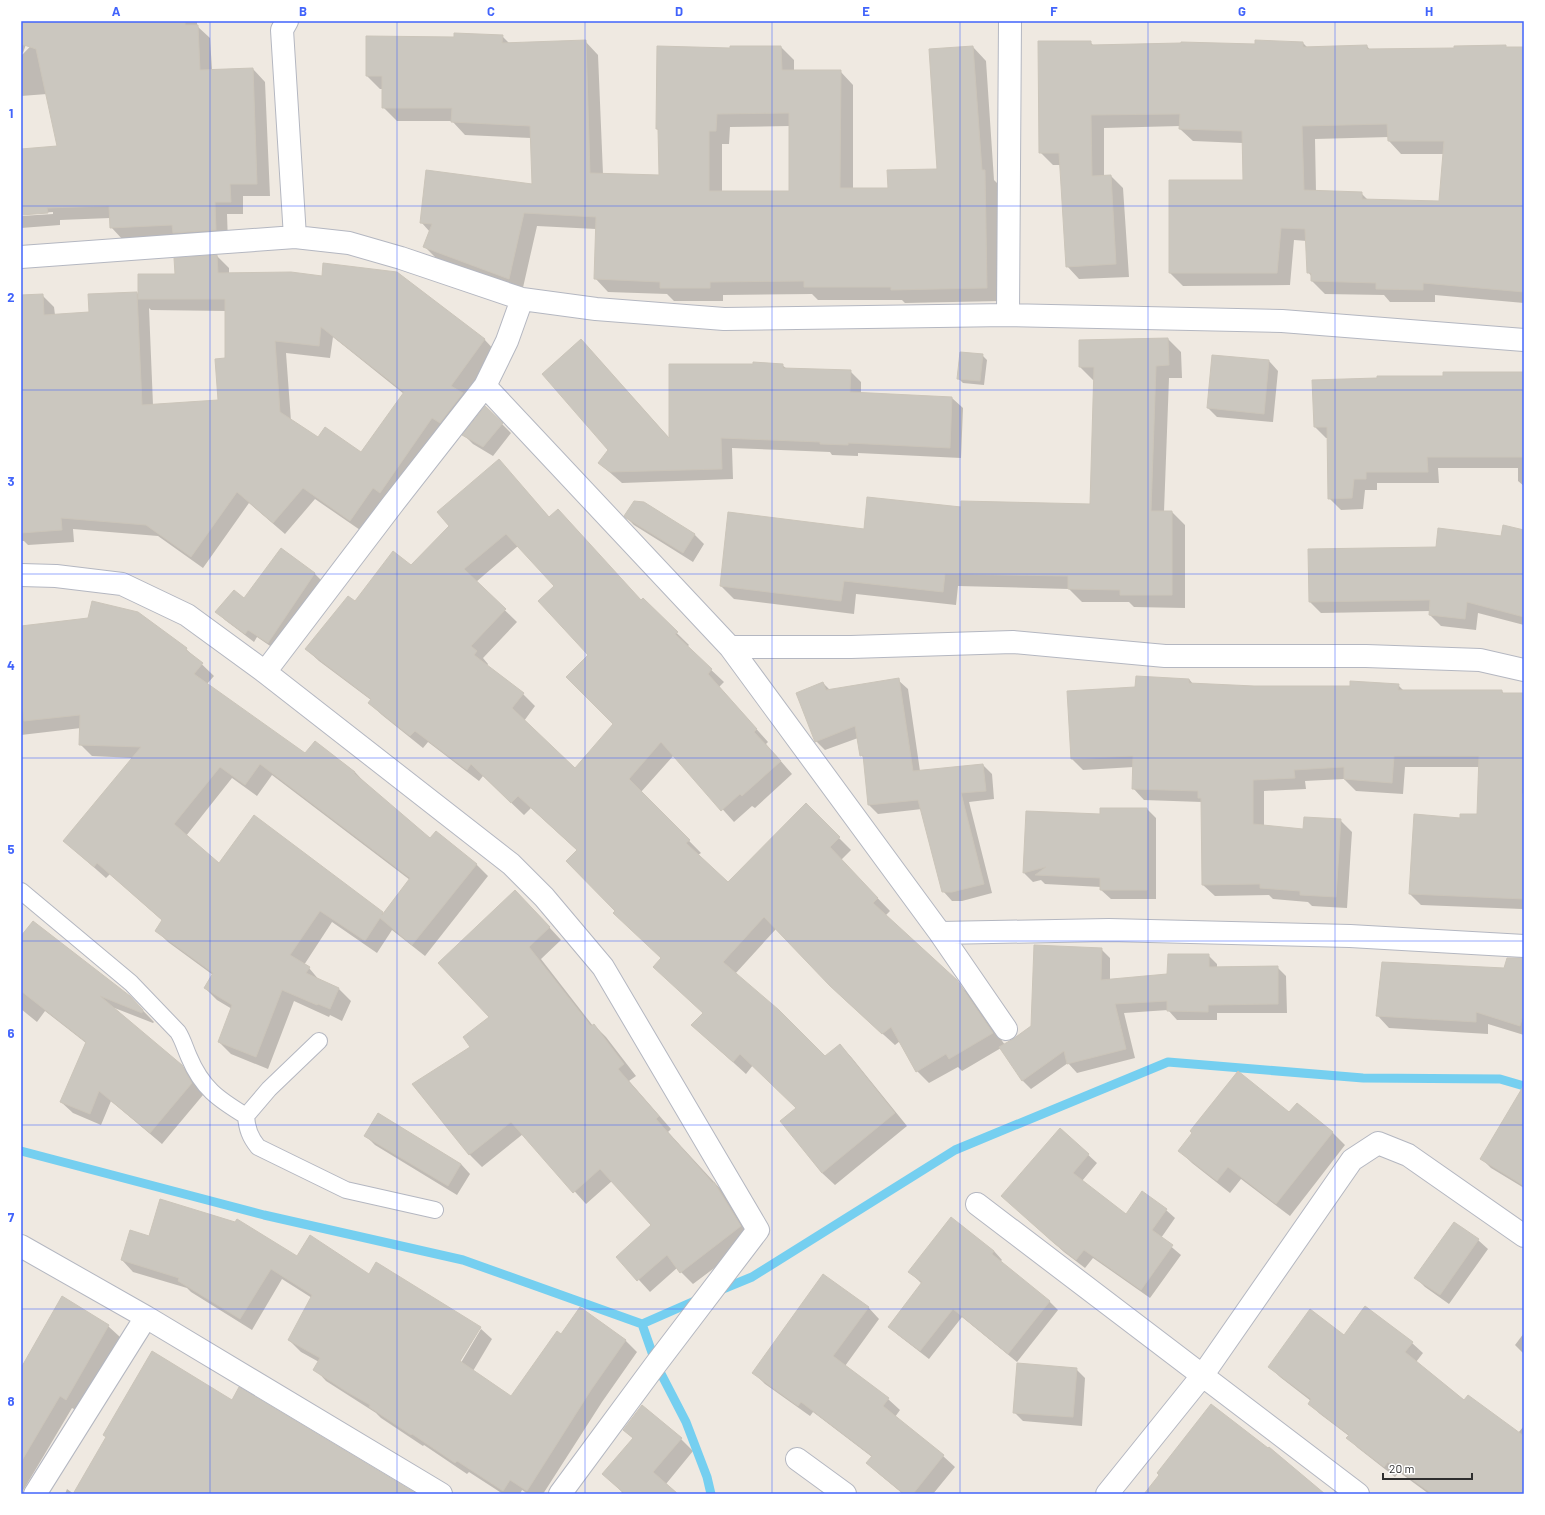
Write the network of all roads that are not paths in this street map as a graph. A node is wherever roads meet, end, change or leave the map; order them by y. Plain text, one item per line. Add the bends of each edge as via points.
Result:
1 (287, 21) edge
2 (1010, 21) edge
3 (295, 237) junction
4 (21, 257) edge
5 (522, 299) junction
6 (1008, 315) junction
7 (1524, 340) edge
8 (485, 386) junction
9 (21, 575) edge
10 (730, 647) junction
11 (1524, 670) edge
12 (265, 672) junction
13 (21, 891) edge
14 (940, 933) junction
15 (1524, 946) edge
16 (1006, 1029) dead end
17 (319, 1041) dead end
18 (246, 1116) junction
19 (977, 1204) dead end
20 (435, 1210) dead end
21 (1524, 1236) edge
22 (21, 1246) edge
23 (146, 1317) junction
24 (1202, 1376) junction
25 (797, 1459) dead end
26 (35, 1494) edge
27 (441, 1494) edge
28 (560, 1494) edge
29 (845, 1494) edge
30 (1107, 1494) edge
31 (1358, 1494) edge

1 - 3 street via 282,30
2 - 6 street
3 - 4 street
3 - 5 street via 356,245
5 - 6 street via 596,309 724,319
5 - 8 street via 507,340
6 - 7 street via 1282,321
8 - 10 street
8 - 12 street
9 - 12 street via 56,576 122,584 187,615
10 - 11 street via 851,647 1013,642 1164,656 1366,656 1480,660
10 - 14 street
12 - 28 street via 511,864 544,897 604,967 758,1230
13 - 18 lane via 131,983 178,1032 205,1086 221,1101
14 - 15 street via 1109,930 1350,936
14 - 16 street
17 - 18 lane via 269,1089
18 - 20 lane via 247,1128 258,1147 346,1190
19 - 24 street
21 - 24 street via 1408,1155 1378,1143 1352,1160
22 - 23 street
23 - 26 street
23 - 27 street
24 - 30 street
24 - 31 street
25 - 29 street

